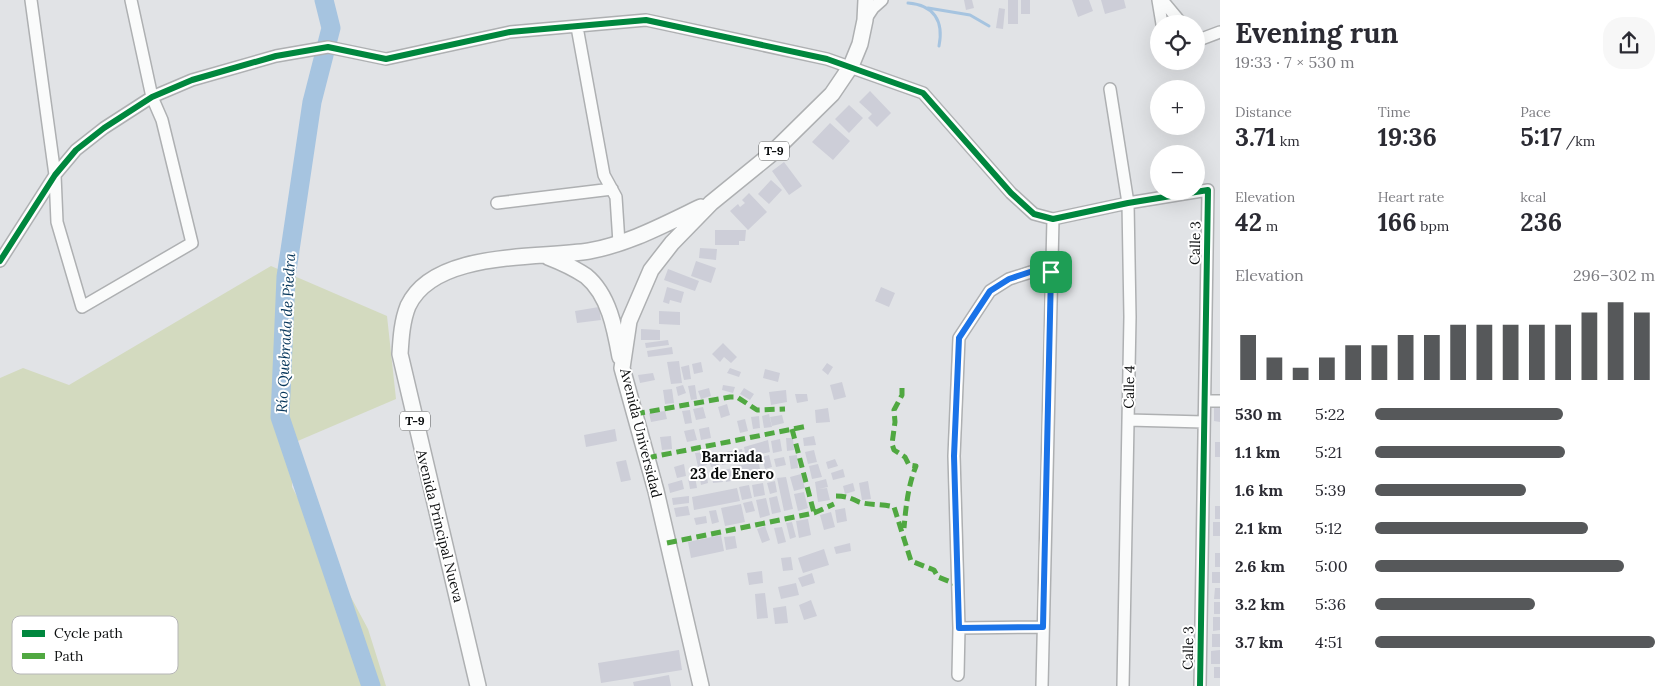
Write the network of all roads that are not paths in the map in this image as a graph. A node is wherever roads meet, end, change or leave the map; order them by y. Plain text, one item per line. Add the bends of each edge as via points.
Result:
1 (31, 0) edge
2 (131, 0) edge
3 (866, 0) edge
4 (882, 0) edge
5 (1164, 1) edge
6 (1163, 15) edge
7 (1175, 15) edge
8 (865, 20) junction
9 (577, 27) junction
10 (1220, 32) edge
11 (1205, 38) edge
12 (851, 66) junction
13 (1110, 89) dead end
14 (152, 97) junction
15 (55, 175) junction
16 (612, 189) junction
17 (1214, 189) edge
18 (497, 203) dead end
19 (711, 203) junction
20 (1128, 203) junction
21 (1053, 219) junction
22 (619, 243) junction
23 (1, 256) edge
24 (546, 256) junction
25 (1051, 272) junction
26 (622, 368) junction
27 (1205, 401) junction
28 (1220, 401) edge
29 (1128, 420) junction
30 (1204, 422) junction
31 (1043, 627) junction
32 (959, 628) junction
33 (958, 675) dead end
34 (478, 686) edge
35 (701, 686) edge
36 (1042, 686) edge
37 (1123, 686) edge
38 (1200, 686) edge

1 - 15 street
2 - 14 street
3 - 8 highway, T-9
4 - 8 street
5 - 6 street
5 - 7 street
8 - 12 highway, T-9
9 - 12 street via 646,20
9 - 14 street via 510,32 386,59 328,48 311,50 276,56 192,80
9 - 16 street via 604,174
10 - 11 street
12 - 19 highway, T-9 via 832,94 777,148
12 - 21 street via 924,92 1017,198 1034,214
13 - 20 street, Calle 4
14 - 15 street via 76,150
14 - 15 street via 162,120 192,243 82,307 57,222
15 - 23 street
16 - 18 street
16 - 22 street via 616,197
17 - 20 street, Calle 3
17 - 27 street, Calle 3
19 - 22 highway, Avenida Principal Nueva / T-9
19 - 26 highway, Avenida Universidad / T-9 via 650,270 629,321
20 - 21 street, Calle 3
20 - 29 street, Calle 4
21 - 25 street
22 - 24 highway, Avenida Principal Nueva / T-9
24 - 26 highway, T-9 via 586,277 596,287 610,314
24 - 34 highway, Avenida Principal Nueva / T-9 via 496,259 453,268 422,287 409,305 402,326 401,362
25 - 31 street
25 - 32 street via 1030,272 1009,279 990,291 959,338 954,456
26 - 35 highway, Avenida Universidad / T-9 via 656,491
27 - 28 street
27 - 30 street, Calle 3
29 - 30 street
29 - 37 street, Calle 4
30 - 38 street, Calle 3
31 - 32 street
31 - 36 street
32 - 33 street

